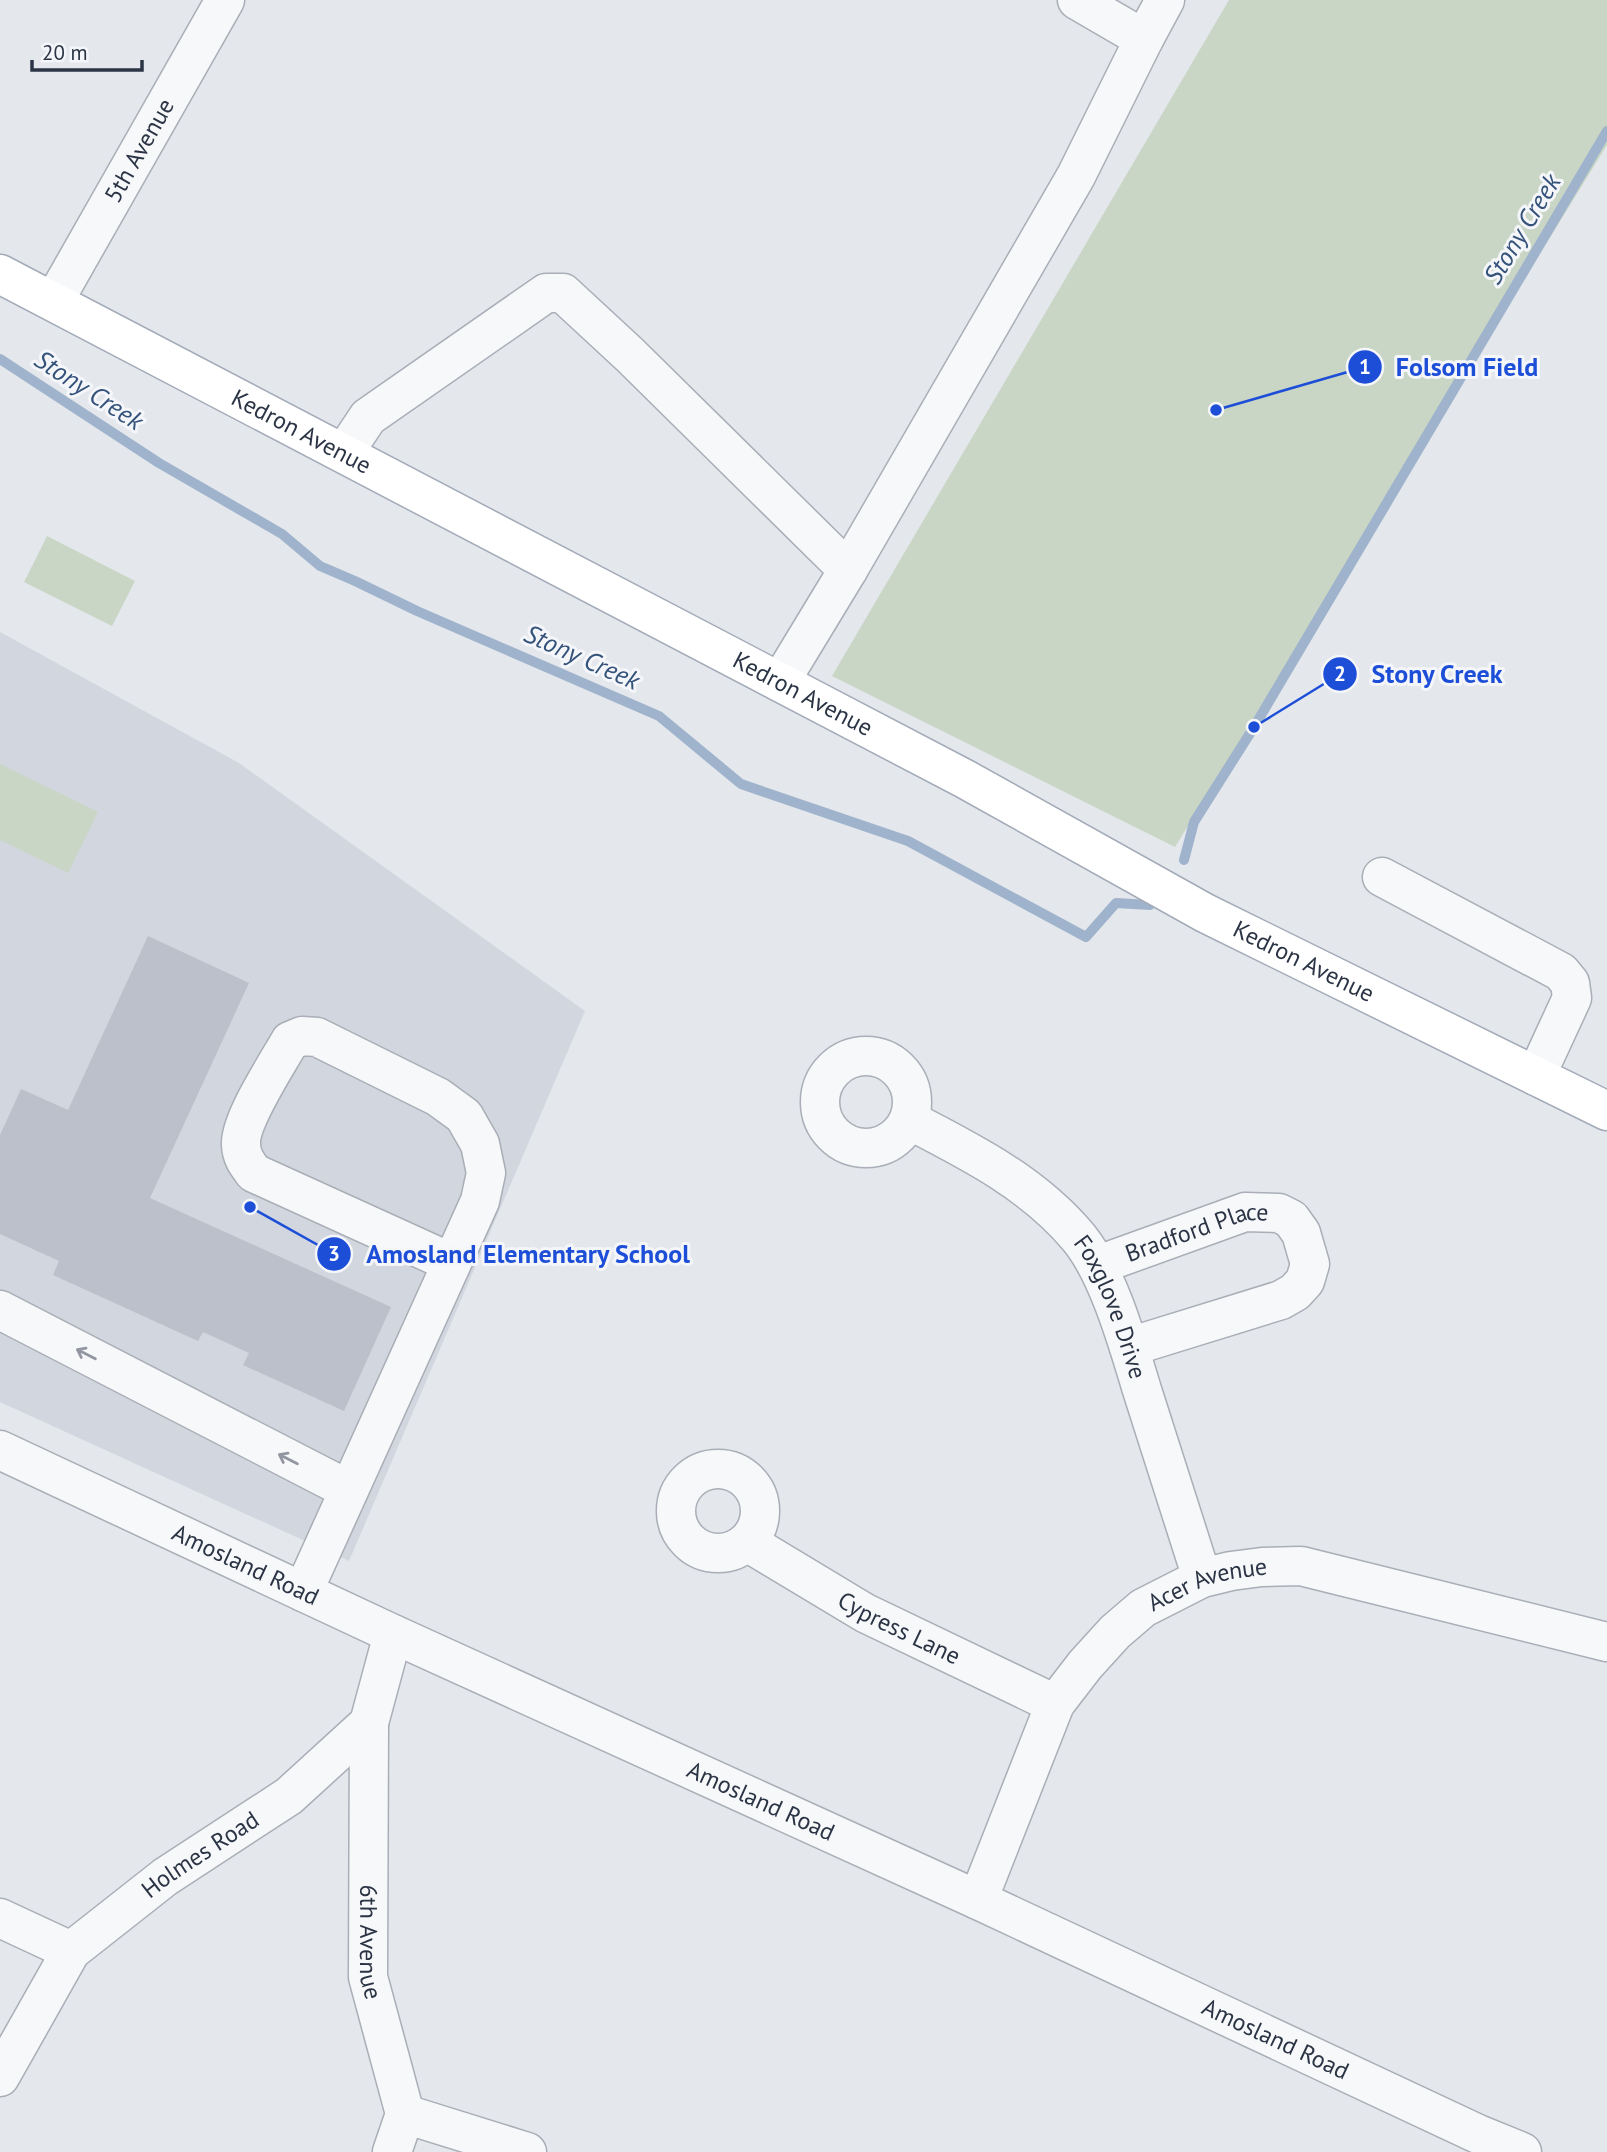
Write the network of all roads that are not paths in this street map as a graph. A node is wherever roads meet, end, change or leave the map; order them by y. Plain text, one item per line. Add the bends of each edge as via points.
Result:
1 (225, 0) edge
2 (1077, 0) edge
3 (1165, 0) edge
4 (1144, 39) junction
5 (0, 274) edge
6 (54, 301) junction
7 (344, 453) junction
8 (848, 570) junction
9 (780, 682) junction
10 (1382, 877) dead end
11 (1536, 1076) junction
12 (1607, 1111) edge
13 (909, 1120) dead end
14 (452, 1263) junction
15 (1098, 1265) junction
16 (0, 1310) edge
17 (1129, 1347) junction
18 (0, 1450) edge
19 (349, 1490) junction
20 (747, 1542) dead end
21 (1202, 1578) junction
22 (303, 1592) junction
23 (393, 1634) junction
24 (1607, 1642) edge
25 (1055, 1704) junction
26 (369, 1723) junction
27 (978, 1900) junction
28 (0, 1917) edge
29 (71, 1951) junction
30 (0, 2077) edge
31 (405, 2114) junction
32 (1473, 2143) edge
33 (392, 2152) edge
34 (527, 2152) edge
35 (1522, 2152) edge

1 - 6 street, 5th Avenue
2 - 4 street
3 - 4 street
4 - 8 street via 1076,176
5 - 6 main road, Kedron Avenue
6 - 7 main road, Kedron Avenue
7 - 8 street via 368,417 546,293 563,293
7 - 9 main road, Kedron Avenue
8 - 9 street
9 - 11 main road, Kedron Avenue via 1205,913
10 - 11 street via 1562,972 1570,983 1572,998
11 - 12 main road, Kedron Avenue
13 - 15 street, Foxglove Drive via 978,1155 1022,1184 1079,1238
14 - 14 street via 480,1201 486,1173 480,1144 464,1116 438,1097 317,1037 290,1041 244,1125 240,1142 248,1166 254,1173
14 - 19 street
15 - 17 street, Foxglove Drive
15 - 17 street, Bradford Place via 1245,1212 1279,1213 1291,1219 1301,1233 1310,1264 1305,1281 1295,1292
19 -> 16 street
17 - 21 street, Foxglove Drive
18 - 22 street, Amosland Road
19 - 22 street
20 - 25 street, Cypress Lane via 865,1613
21 - 24 street, Acer Avenue via 1262,1567 1301,1566
21 - 25 street, Acer Avenue via 1143,1608 1115,1632
22 - 23 street, Amosland Road
23 - 26 street
23 - 27 street, Amosland Road
25 - 27 street, Acer Avenue
26 - 29 street, Holmes Road via 289,1796 165,1877
26 - 31 street, 6th Avenue via 368,1978
27 - 32 street, Amosland Road
28 - 29 street
29 - 30 street, Holmes Road
31 - 33 street
31 - 34 street
32 - 35 street, Amosland Road

